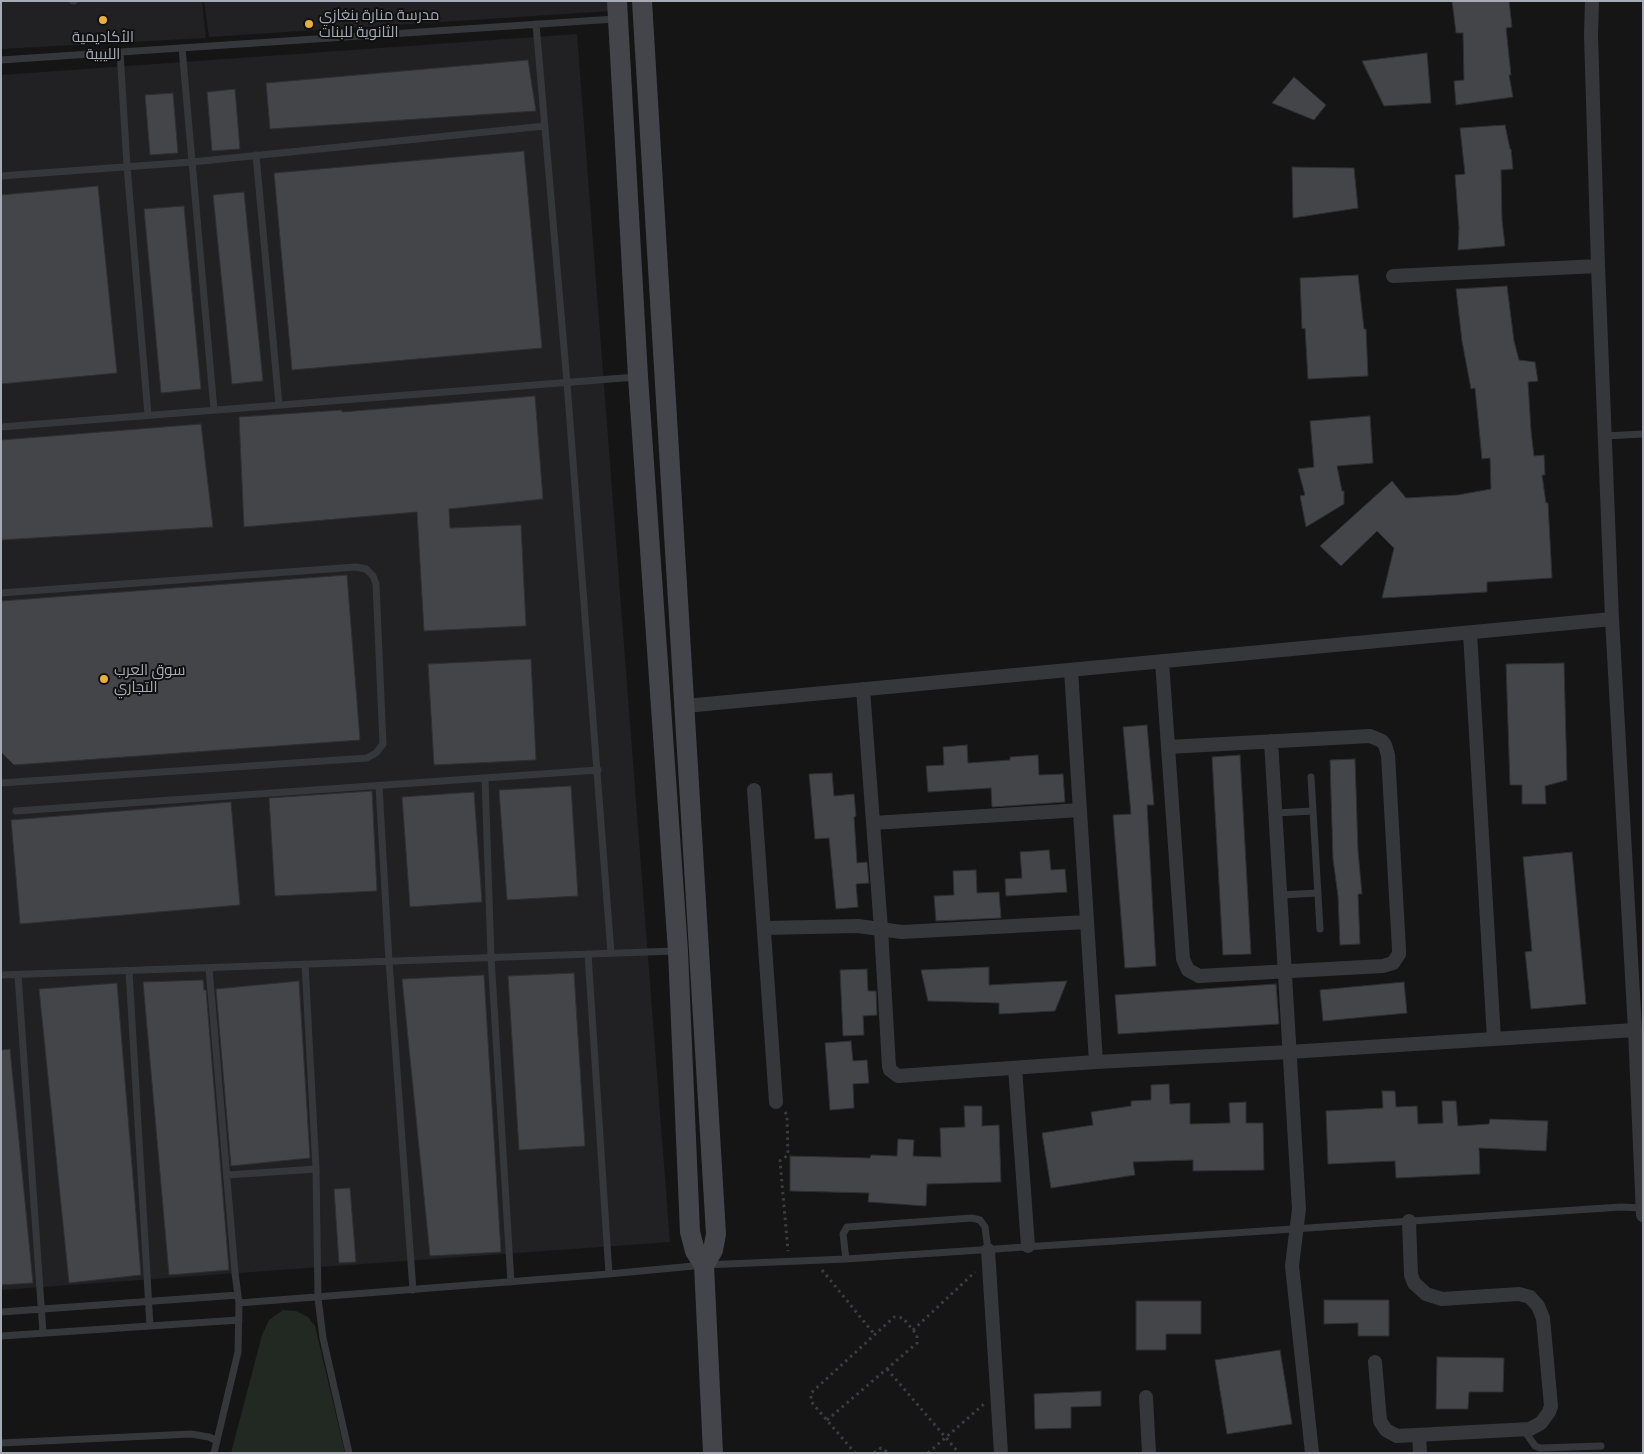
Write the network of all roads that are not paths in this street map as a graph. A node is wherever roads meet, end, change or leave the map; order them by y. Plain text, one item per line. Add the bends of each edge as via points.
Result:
1 (642, 1) edge
2 (1592, 1) edge
3 (618, 10) edge
4 (536, 24) junction
5 (182, 48) junction
6 (120, 52) junction
7 (1, 60) edge
8 (545, 126) junction
9 (256, 155) junction
10 (192, 162) junction
11 (127, 166) junction
12 (1, 176) edge
13 (1598, 266) junction
14 (1393, 276) dead end
15 (638, 377) junction
16 (567, 383) junction
17 (278, 405) junction
18 (214, 410) junction
19 (148, 415) junction
20 (1, 427) edge
21 (1643, 434) edge
22 (1604, 436) junction
23 (1, 593) edge
24 (1612, 620) junction
25 (1470, 633) junction
26 (1162, 661) junction
27 (1071, 670) junction
28 (863, 689) junction
29 (685, 706) junction
30 (1271, 741) junction
31 (1168, 747) junction
32 (598, 770) junction
33 (1311, 777) dead end
34 (485, 778) junction
35 (1, 783) edge
36 (379, 786) junction
37 (754, 790) dead end
38 (1080, 810) junction
39 (16, 811) dead end
40 (1313, 811) junction
41 (1275, 813) junction
42 (873, 823) junction
43 (1318, 893) junction
44 (1281, 895) junction
45 (1087, 922) junction
46 (764, 928) junction
47 (881, 928) junction
48 (1320, 928) dead end
49 (678, 951) junction
50 (611, 953) junction
51 (588, 954) junction
52 (491, 958) junction
53 (389, 961) junction
54 (305, 964) junction
55 (209, 968) junction
56 (129, 971) junction
57 (1285, 971) junction
58 (1, 975) edge
59 (18, 975) junction
60 (1635, 1030) junction
61 (1494, 1039) junction
62 (1289, 1052) junction
63 (1096, 1062) junction
64 (1015, 1068) junction
65 (776, 1102) road end
66 (316, 1169) junction
67 (227, 1175) junction
68 (1643, 1208) edge
69 (1643, 1215) edge
70 (1409, 1221) junction
71 (1298, 1228) junction
72 (1028, 1246) junction
73 (988, 1255) junction
74 (846, 1259) junction
75 (704, 1265) junction
76 (609, 1274) junction
77 (511, 1282) junction
78 (414, 1290) junction
79 (318, 1298) junction
80 (239, 1299) junction
81 (148, 1302) junction
82 (42, 1310) junction
83 (1, 1312) edge
84 (240, 1320) junction
85 (150, 1326) junction
86 (43, 1333) junction
87 (1, 1336) edge
88 (1375, 1362) dead end
89 (1146, 1397) dead end
90 (1524, 1429) junction
91 (1419, 1436) junction
92 (217, 1441) junction
93 (1, 1444) edge
94 (1601, 1446) dead end
95 (214, 1453) edge
96 (349, 1453) edge
97 (713, 1453) edge
98 (1001, 1453) edge
99 (1149, 1453) edge
100 (1312, 1453) edge
101 (1420, 1453) edge

1 - 29 main road
2 - 13 street
3 - 4 lane
3 - 15 main road
4 - 5 lane
4 - 8 lane
5 - 6 lane
5 - 10 lane
6 - 7 lane
6 - 11 lane
8 - 9 lane
8 - 16 lane
9 - 10 lane
9 - 17 lane
10 - 11 lane
10 - 18 lane
11 - 12 lane
11 - 19 lane
13 - 14 street
13 - 22 street
15 - 16 lane
15 - 49 main road
16 - 17 lane
16 - 32 lane
17 - 18 lane
18 - 19 lane
19 - 20 lane
21 - 22 lane
22 - 24 street
23 - 35 lane via 346,567 366,569 376,584 382,744 367,758
24 - 25 street
24 - 60 street
25 - 26 street
25 - 61 street
26 - 27 street
26 - 31 street
27 - 28 street
27 - 38 street
28 - 29 street
28 - 42 street
29 - 75 main road via 716,1234 713,1250
30 - 31 street
30 - 41 street
30 - 57 street via 1370,736 1385,746 1388,765 1399,949 1396,959 1383,966
31 - 57 street via 1185,965 1199,976
32 - 34 lane
32 - 50 lane
33 - 40 lane
34 - 36 lane
34 - 52 lane
36 - 39 lane
36 - 53 lane
37 - 46 street
38 - 42 street
38 - 45 street
40 - 41 lane
40 - 43 lane
41 - 44 street
42 - 47 street
43 - 44 lane
43 - 48 lane
44 - 57 street
45 - 47 street via 902,932
45 - 63 street
46 - 47 street
46 - 65 street
47 - 64 street via 889,1066 894,1074
49 - 50 lane
49 - 75 main road via 690,1232
50 - 51 lane
51 - 52 lane
51 - 76 lane
52 - 53 lane
52 - 77 lane
53 - 54 lane
53 - 78 lane
54 - 55 lane
54 - 66 lane
55 - 56 lane
55 - 67 lane
56 - 59 lane
56 - 81 lane
57 - 62 street
58 - 59 lane
59 - 82 lane
60 - 61 street
60 - 68 street
61 - 62 street
62 - 63 street
62 - 71 street
63 - 64 street
64 - 72 street
66 - 67 lane
66 - 79 lane
67 - 80 lane
68 - 69 street
68 - 70 lane
70 - 71 lane
70 - 90 street via 1411,1275 1414,1283 1426,1294 1442,1299 1519,1294 1530,1297 1538,1306 1543,1318 1551,1406 1541,1423
71 - 72 lane
71 - 100 street via 1292,1266
72 - 73 lane
73 - 74 lane
73 - 74 lane via 985,1227 980,1220 972,1218 847,1227 843,1234
73 - 98 street
74 - 75 lane
75 - 76 lane
75 - 97 main road
76 - 77 lane
77 - 78 lane
78 - 79 lane
79 - 80 lane
79 - 96 lane via 323,1338
80 - 81 lane
80 - 84 lane
81 - 82 lane
81 - 85 lane
82 - 83 lane
82 - 86 lane
84 - 85 lane
84 - 92 lane via 238,1352
85 - 86 lane
86 - 87 lane
88 - 91 street via 1379,1415 1383,1426 1397,1436
89 - 99 street
90 - 91 street
90 - 94 lane via 1533,1444 1540,1448
91 - 101 street
92 - 93 lane via 191,1434
92 - 95 lane

